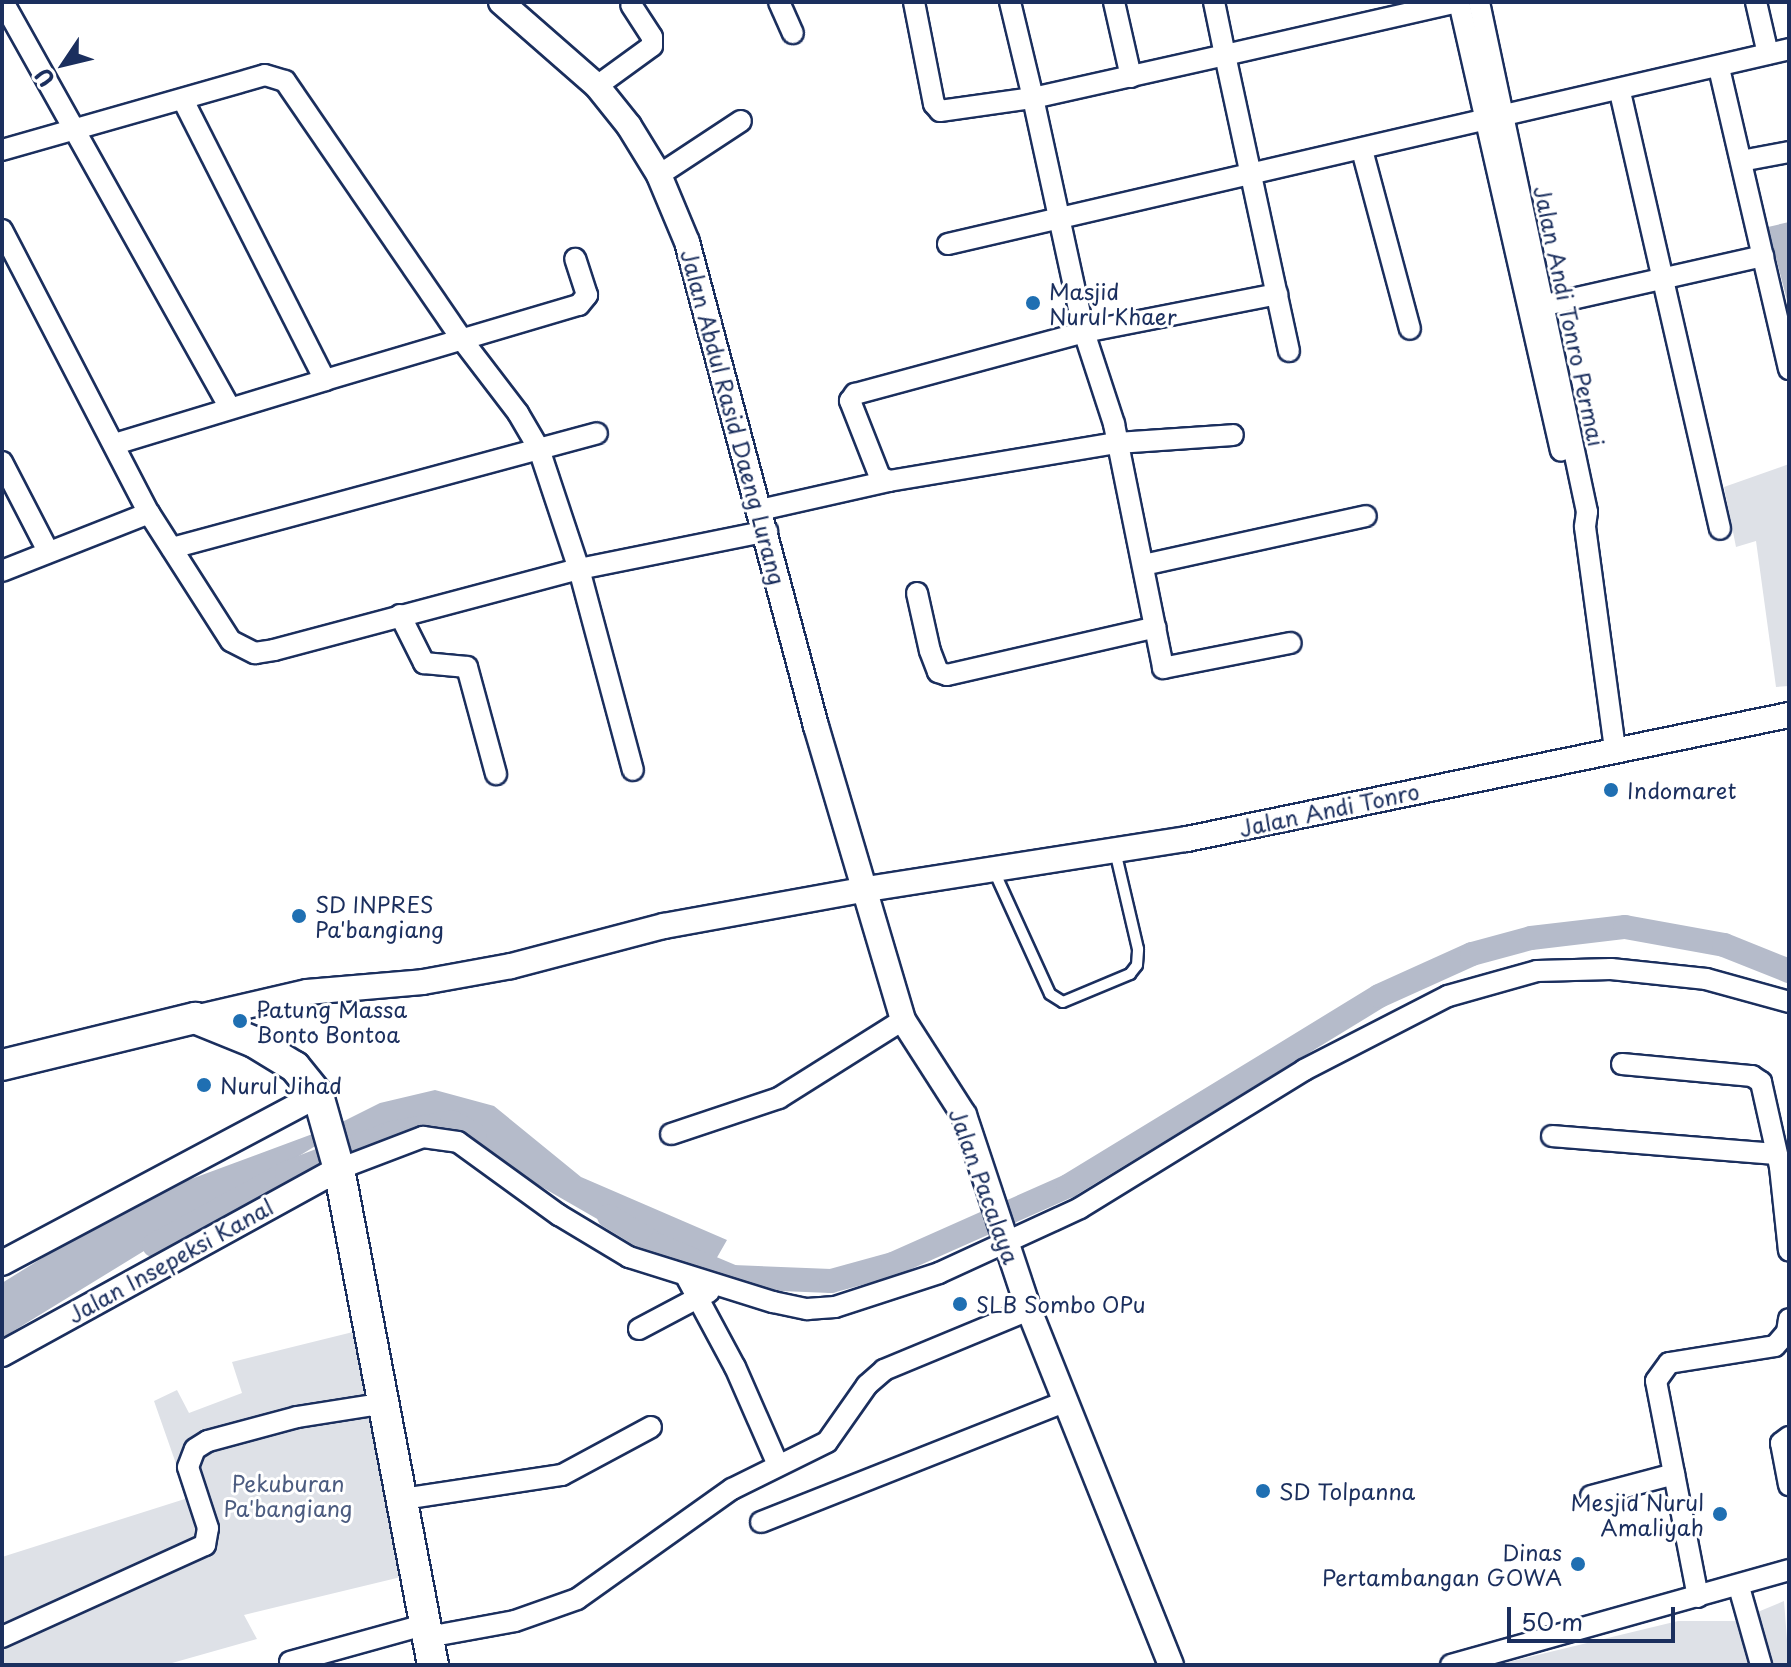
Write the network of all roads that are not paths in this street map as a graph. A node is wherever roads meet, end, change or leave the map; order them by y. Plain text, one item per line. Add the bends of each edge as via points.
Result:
1 (3, 2) edge
2 (501, 2) edge
3 (779, 2) edge
4 (914, 2) edge
5 (1010, 2) edge
6 (1114, 2) edge
7 (1214, 2) edge
8 (1459, 2) edge
9 (1479, 2) edge
10 (1756, 2) edge
11 (631, 5) dead end
12 (793, 33) dead end
13 (1789, 49) edge
14 (1768, 54) junction
15 (1225, 55) junction
16 (1719, 68) junction
17 (1131, 77) junction
18 (597, 86) junction
19 (1620, 92) junction
20 (1033, 98) junction
21 (184, 102) junction
22 (1494, 118) junction
23 (741, 121) dead end
24 (75, 130) junction
25 (2, 150) edge
26 (1362, 150) junction
27 (1789, 152) edge
28 (1741, 161) junction
29 (1252, 173) junction
30 (659, 175) junction
31 (1059, 219) junction
32 (2, 230) edge
33 (948, 244) dead end
34 (1763, 256) junction
35 (575, 259) dead end
36 (1663, 279) junction
37 (1277, 294) junction
38 (1535, 308) junction
39 (1410, 329) dead end
40 (1084, 332) junction
41 (463, 341) junction
42 (1289, 351) dead end
43 (1789, 369) edge
44 (325, 380) junction
45 (229, 406) junction
46 (597, 433) dead end
47 (1233, 435) dead end
48 (1117, 443) junction
49 (115, 444) junction
50 (539, 449) junction
51 (2, 462) edge
52 (889, 481) junction
53 (149, 513) junction
54 (1366, 516) dead end
55 (764, 521) junction
56 (1720, 529) dead end
57 (172, 548) junction
58 (48, 551) junction
59 (1143, 565) junction
60 (579, 569) junction
61 (2, 571) edge
62 (917, 593) dead end
63 (400, 615) junction
64 (1156, 627) junction
65 (1291, 643) dead end
66 (1789, 715) edge
67 (1615, 748) junction
68 (633, 770) dead end
69 (496, 774) dead end
70 (1115, 851) junction
71 (994, 871) junction
72 (867, 889) junction
73 (265, 1001) junction
74 (1789, 1002) edge
75 (195, 1018) junction
76 (903, 1020) junction
77 (254, 1042) junction
78 (1622, 1064) dead end
79 (2, 1065) edge
80 (321, 1105) junction
81 (671, 1134) dead end
82 (1552, 1136) dead end
83 (1775, 1154) junction
84 (338, 1165) junction
85 (1786, 1184) edge
86 (999, 1225) junction
87 (1789, 1251) edge
88 (2, 1263) edge
89 (708, 1293) junction
90 (1029, 1310) junction
91 (1789, 1319) edge
92 (639, 1329) dead end
93 (2, 1354) edge
94 (1067, 1401) junction
95 (385, 1403) junction
96 (651, 1427) dead end
97 (1789, 1437) edge
98 (778, 1465) junction
99 (1674, 1474) junction
100 (1789, 1485) edge
101 (1591, 1496) dead end
102 (403, 1499) junction
103 (761, 1522) dead end
104 (1789, 1570) edge
105 (1739, 1587) junction
106 (1698, 1597) junction
107 (2, 1637) edge
108 (429, 1642) edge
109 (290, 1662) dead end
110 (1171, 1665) edge
111 (1451, 1665) edge
112 (1761, 1665) edge

1 - 24 street
2 - 18 street, Jalan Abdul Rasid Daeng Lurang
3 - 12 street
4 - 20 street, Jalan Andi Tonro Permai via 934,104 940,111
5 - 20 street
6 - 17 street
7 - 15 street
8 - 15 street, Jalan Andi Tonro Permai
8 - 22 street, Jalan Andi Tonro Permai
9 - 22 street, Jalan Andi Tonro Permai
10 - 14 street
11 - 18 street via 652,37 652,46
13 - 14 street
14 - 16 street
15 - 17 street, Jalan Andi Tonro Permai
15 - 29 street
16 - 19 street
16 - 28 street
17 - 20 street, Jalan Andi Tonro Permai
18 - 30 street, Jalan Abdul Rasid Daeng Lurang
19 - 22 street
19 - 36 street
20 - 31 street
21 - 24 street
21 - 41 street via 265,75 285,81
21 - 44 street
22 - 26 street
22 - 38 street, Jalan Andi Tonro Permai
23 - 30 street
24 - 25 street
24 - 45 street
26 - 29 street
26 - 39 street
27 - 28 street
28 - 34 street
29 - 31 street
29 - 37 street
30 - 55 street, Jalan Abdul Rasid Daeng Lurang via 687,242
31 - 33 street
31 - 40 street
32 - 49 street
34 - 36 street
34 - 43 street
35 - 41 street via 585,301
36 - 38 street
36 - 56 street
37 - 40 street
37 - 42 street
38 - 67 street, Jalan Andi Tonro Permai via 1587,512 1580,519
40 - 48 street
40 - 52 street via 855,394 850,401 880,477
41 - 44 street
41 - 50 street
44 - 45 street
45 - 49 street
46 - 50 street
47 - 48 street
48 - 52 street
48 - 59 street
49 - 53 street
50 - 57 street
50 - 60 street
51 - 58 street
52 - 55 street
53 - 57 street
53 - 58 street
54 - 59 street
55 - 60 street
55 - 72 street, Jalan Abdul Rasid Daeng Lurang via 816,726
57 - 63 street via 240,649 274,650
58 - 61 street
59 - 64 street
60 - 63 street
60 - 68 street
62 - 64 street via 930,651 938,672 947,675
63 - 69 street via 424,663 467,667
64 - 65 street via 1163,668
66 - 67 street, Jalan Andi Tonro
67 - 70 street, Jalan Andi Tonro
70 - 71 street, Jalan Andi Tonro
70 - 71 lane via 1138,949 1137,965 1130,974 1063,1002 1050,994
71 - 72 street, Jalan Andi Tonro
72 - 73 street, Jalan Andi Tonro via 664,926 496,969
72 - 76 street, Jalan Pacalaya
73 - 75 street, Jalan Andi Tonro
73 - 77 street
74 - 86 street via 1706,979 1611,969 1537,971 1448,996 1304,1070 1080,1208
75 - 77 main road
75 - 79 main road
76 - 81 street via 779,1098
76 - 86 street, Jalan Pacalaya via 964,1115
77 - 80 main road via 295,1067
78 - 83 street via 1752,1076 1766,1093
80 - 84 main road
80 - 88 street
82 - 83 street
83 - 85 street
84 - 89 street via 423,1137 458,1142 605,1243 687,1278
84 - 93 street, Jalan Insepeksi Kanal
84 - 95 main road
85 - 87 street
86 - 89 street via 939,1273 835,1307 807,1309
86 - 90 street, Jalan Pacalaya
89 - 92 street
89 - 98 street
90 - 94 street, Jalan Pacalaya
90 - 98 street via 884,1370 867,1385 827,1442
91 - 99 street via 1787,1332 1775,1346 1669,1363 1660,1370 1659,1404
94 - 103 street
94 - 110 street, Jalan Pacalaya
95 - 102 main road
95 - 107 street via 297,1417 208,1441 195,1449 188,1467 208,1528 205,1545
96 - 102 street via 562,1475
97 - 100 street via 1781,1443
98 - 108 street via 665,1533 577,1599 526,1618
99 - 101 street
99 - 106 street
102 - 108 main road
104 - 105 street
105 - 106 street
105 - 112 street
106 - 111 street
108 - 109 street

